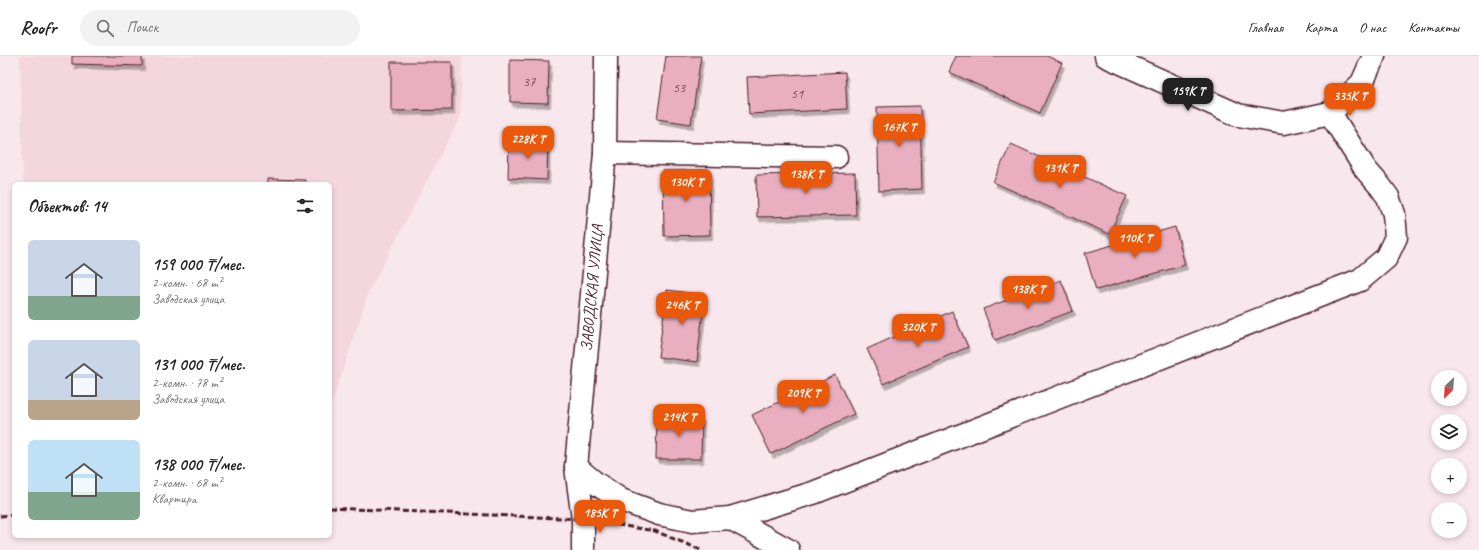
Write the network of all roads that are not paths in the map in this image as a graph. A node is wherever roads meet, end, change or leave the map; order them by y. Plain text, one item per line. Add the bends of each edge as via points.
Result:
1 (606, 56) edge
2 (1106, 56) edge
3 (1374, 56) edge
4 (1330, 113) junction
5 (605, 153) junction
6 (836, 157) dead end
7 (576, 467) junction
8 (730, 518) junction
9 (584, 550) edge
10 (788, 550) edge

1 - 5 street, ЗАВОДСКАЯ УЛИЦА
2 - 4 street via 1238,115 1284,123
3 - 4 street via 1362,84
4 - 8 street via 1366,170 1388,197 1394,214 1396,237 1386,258 1360,280 813,493
5 - 6 street
5 - 7 street, ЗАВОДСКАЯ УЛИЦА
7 - 8 street via 621,500 659,514 692,521
7 - 9 street, ЗАВОДСКАЯ УЛИЦА
8 - 10 street

